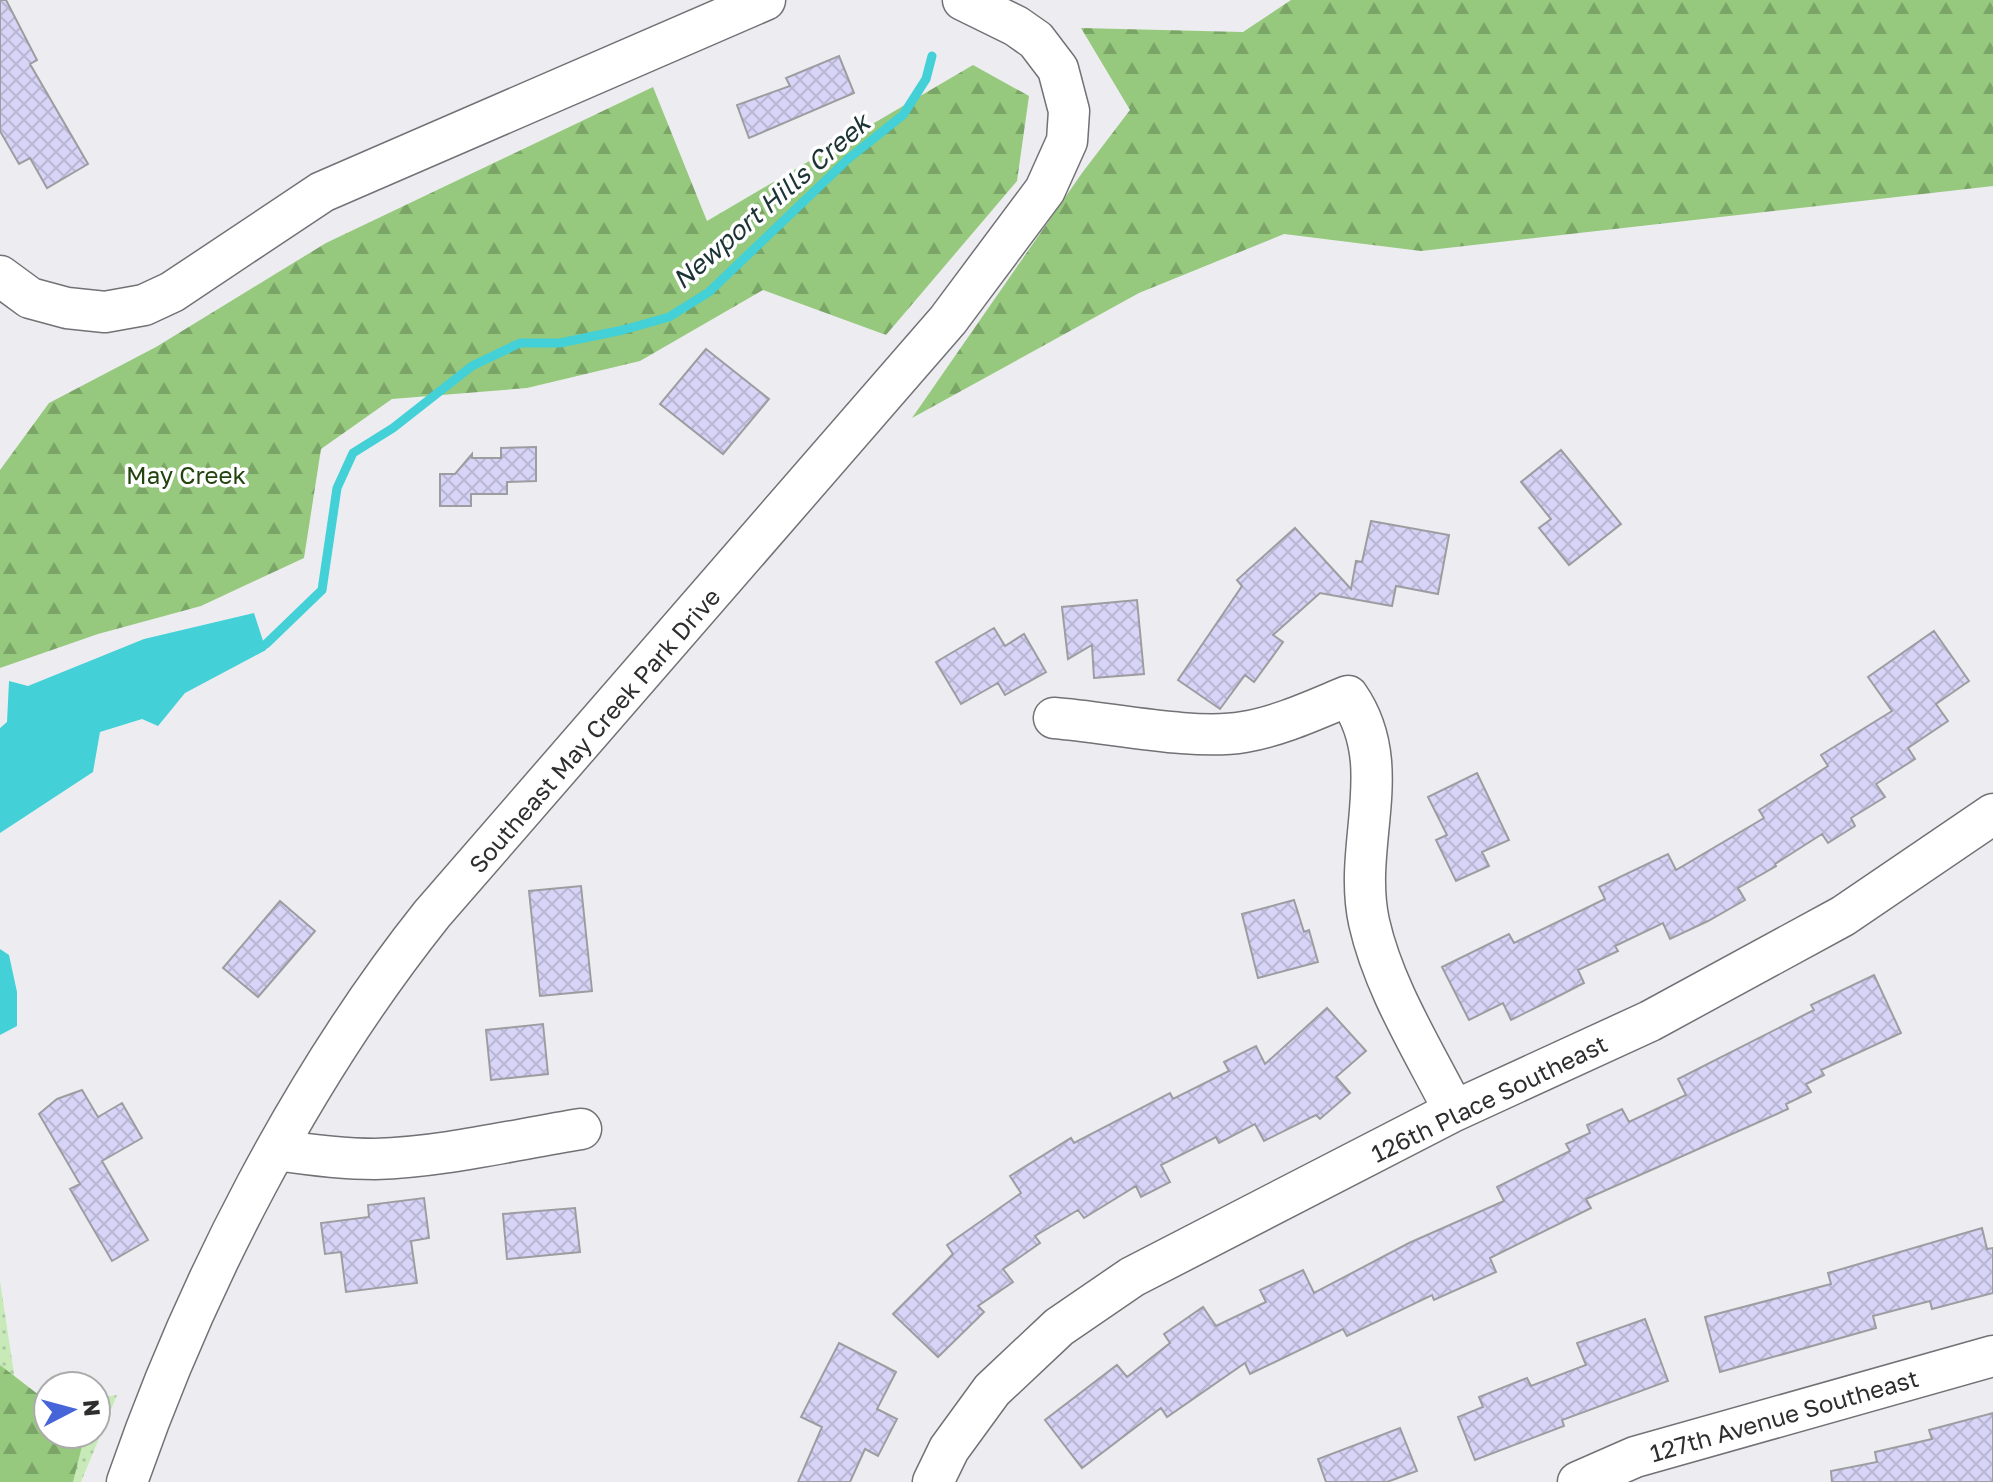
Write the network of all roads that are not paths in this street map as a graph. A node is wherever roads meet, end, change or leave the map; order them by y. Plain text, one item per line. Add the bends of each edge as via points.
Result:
1 (765, 0) edge
2 (963, 0) edge
3 (735, 8) edge
4 (1005, 13) edge
5 (0, 276) edge
6 (1054, 718) dead end
7 (1993, 814) edge
8 (1454, 1111) junction
9 (581, 1129) dead end
10 (277, 1150) junction
11 (1993, 1356) edge
12 (127, 1482) edge
13 (933, 1482) edge
14 (1578, 1482) edge

1 - 3 street
2 - 4 street, Southeast May Creek Park Drive
3 - 5 street via 322,192 172,292 144,305 105,312 67,308 30,298
4 - 10 street, Southeast May Creek Park Drive via 1036,40 1067,90 1067,141 1045,190 948,320 381,977
6 - 8 street via 1203,735 1243,733 1348,696 1363,717 1373,767 1365,878 1369,921 1387,977
7 - 8 street, 126th Place Southeast via 1843,916 1650,1021
8 - 13 street, 126th Place Southeast via 1132,1277 1059,1327 992,1390 949,1449
9 - 10 street via 376,1159
10 - 12 street, Southeast May Creek Park Drive via 170,1368
11 - 14 street, 127th Avenue Southeast via 1635,1457

